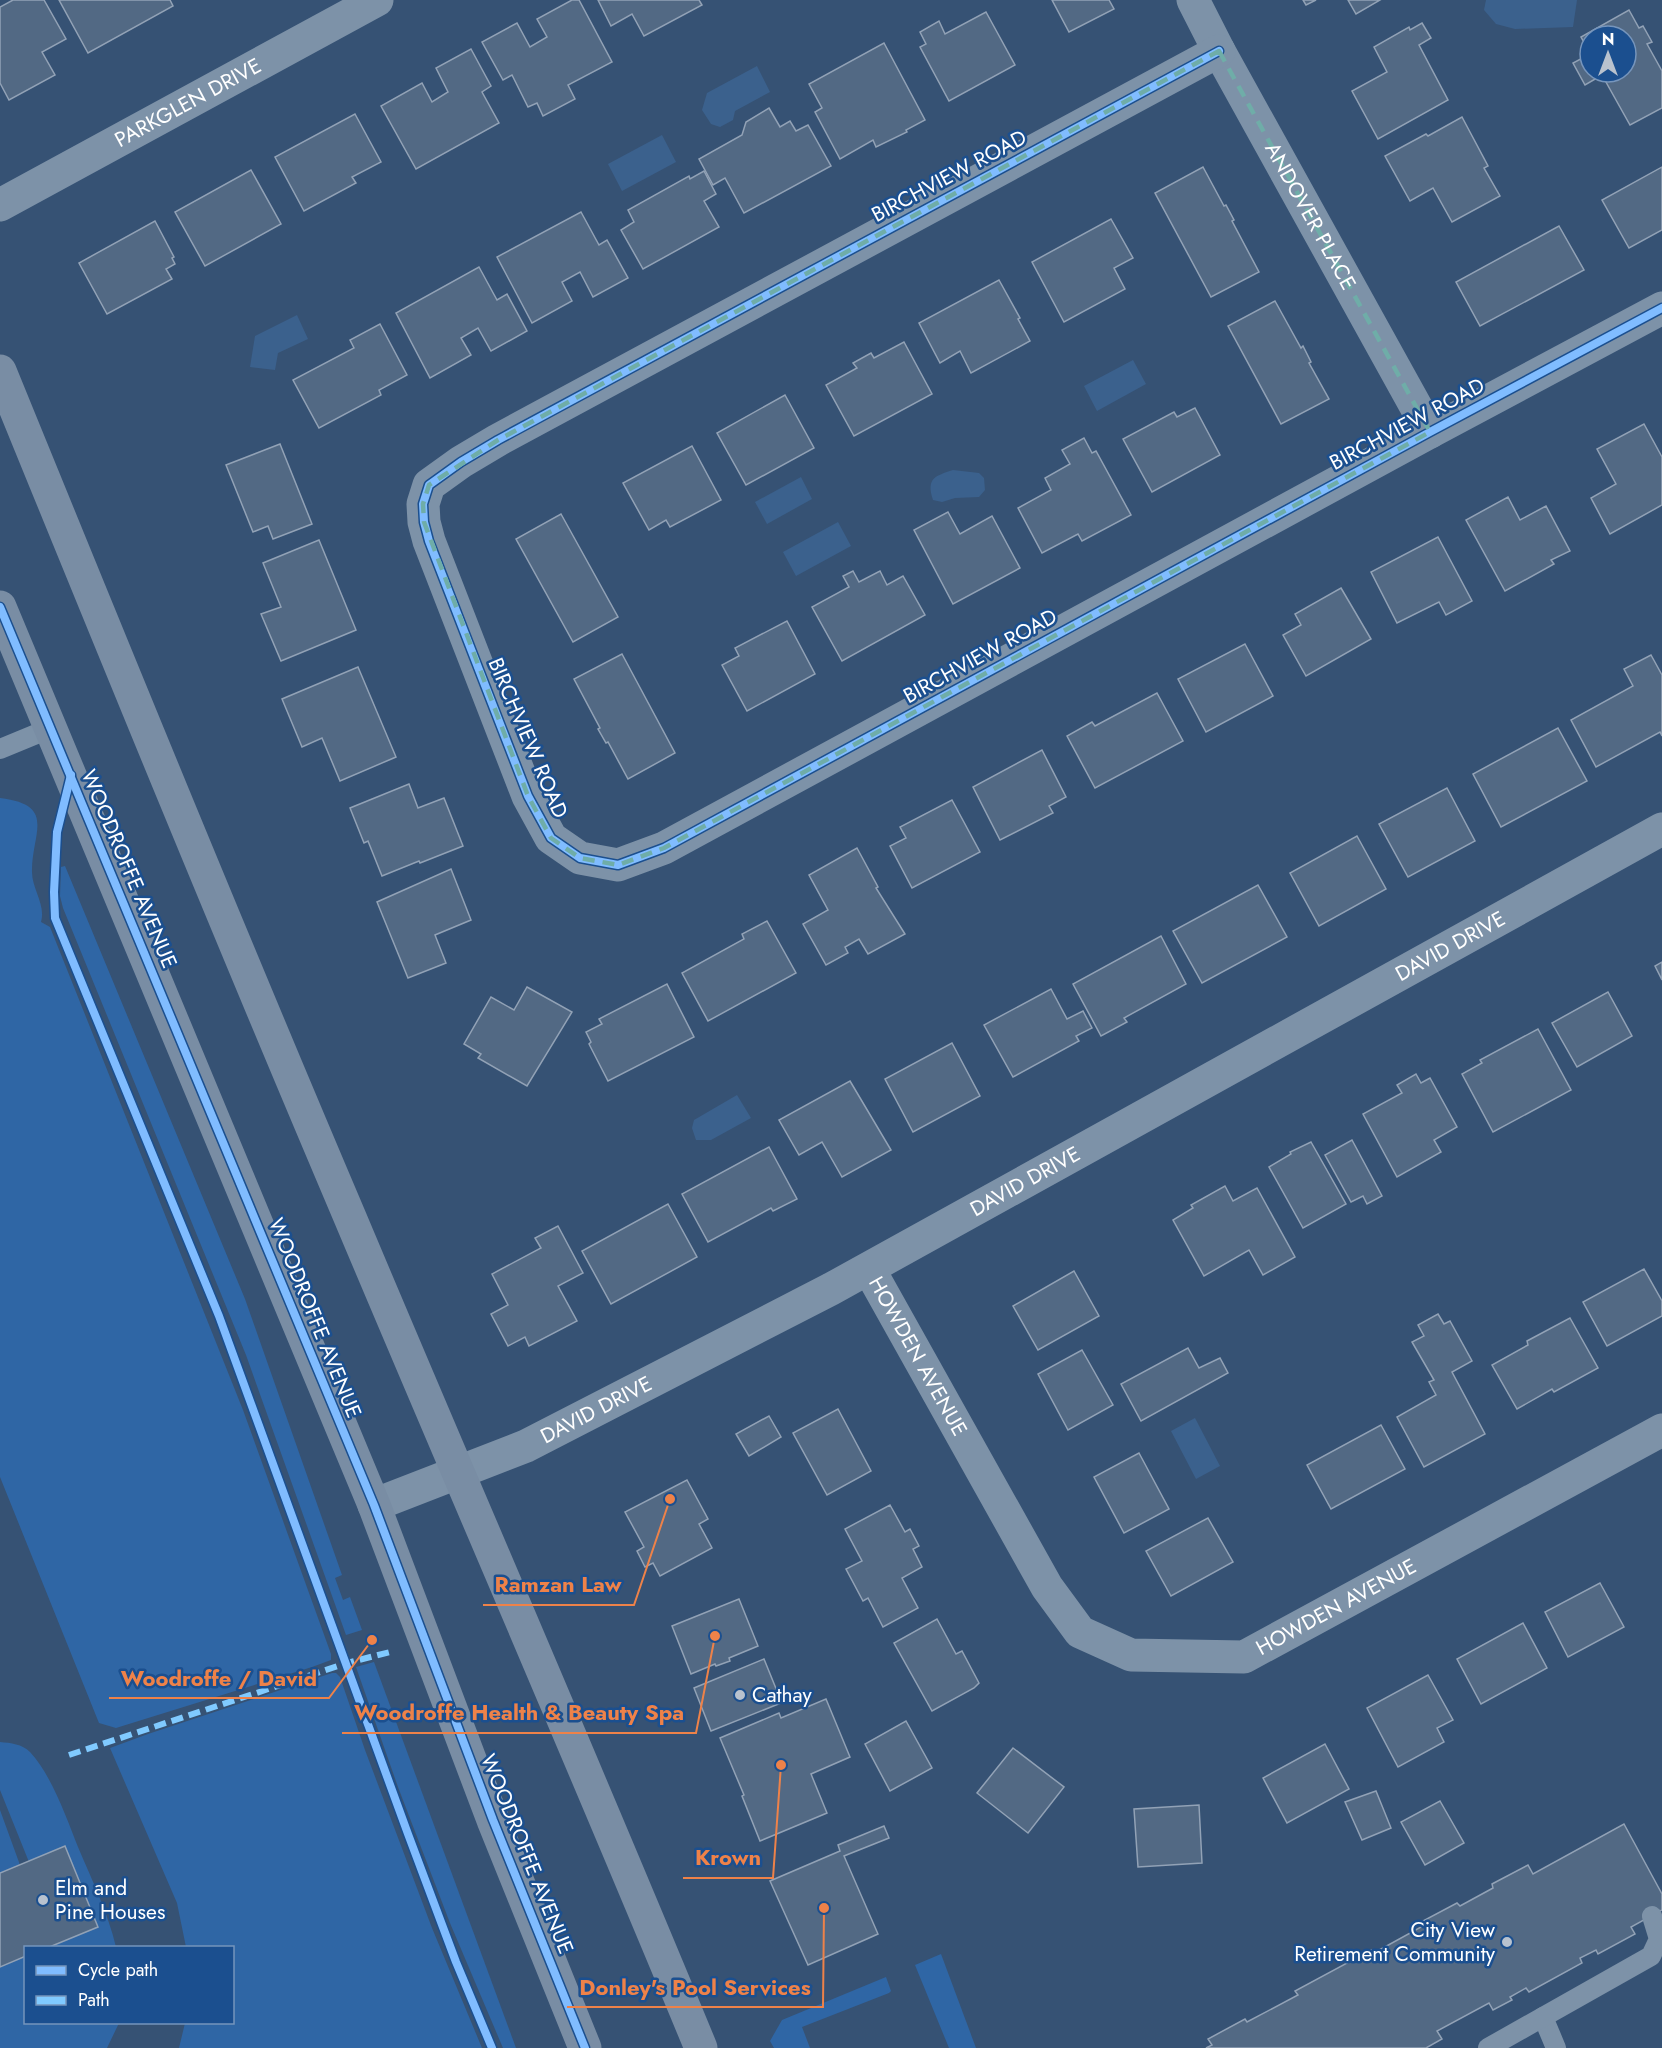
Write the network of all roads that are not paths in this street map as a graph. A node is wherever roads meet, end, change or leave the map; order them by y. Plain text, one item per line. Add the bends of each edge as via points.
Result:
1 (377, 0) edge
2 (1193, 0) edge
3 (1219, 51) junction
4 (0, 205) edge
5 (1662, 308) edge
6 (0, 371) edge
7 (1430, 432) junction
8 (0, 607) edge
9 (51, 728) junction
10 (0, 749) edge
11 (1662, 829) edge
12 (869, 1269) junction
13 (1662, 1430) edge
14 (459, 1472) junction
15 (374, 1505) junction
16 (1652, 1916) dead end
17 (1543, 2017) junction
18 (585, 2048) edge
19 (701, 2048) edge
20 (1488, 2048) edge
21 (1556, 2048) edge

1 - 4 street, PARKGLEN DRIVE
2 - 3 street, ANDOVER PLACE
3 - 7 street, ANDOVER PLACE
3 - 7 street, BIRCHVIEW ROAD via 498,440 429,485 423,504 429,541 528,796 551,838 580,858 618,865 664,848
5 - 7 street, BIRCHVIEW ROAD
6 - 14 main road via 141,718
8 - 9 main road, WOODROFFE AVENUE
9 - 10 lane
9 - 15 main road, WOODROFFE AVENUE
11 - 12 street, DAVID DRIVE
12 - 13 street, HOWDEN AVENUE via 1047,1587 1080,1632 1131,1656 1244,1657
12 - 14 street, DAVID DRIVE via 526,1446
14 - 15 street, DAVID DRIVE
14 - 19 main road
15 - 18 main road, WOODROFFE AVENUE via 493,1820
16 - 17 lane via 1659,1939 1651,1956
17 - 20 lane
17 - 21 lane

